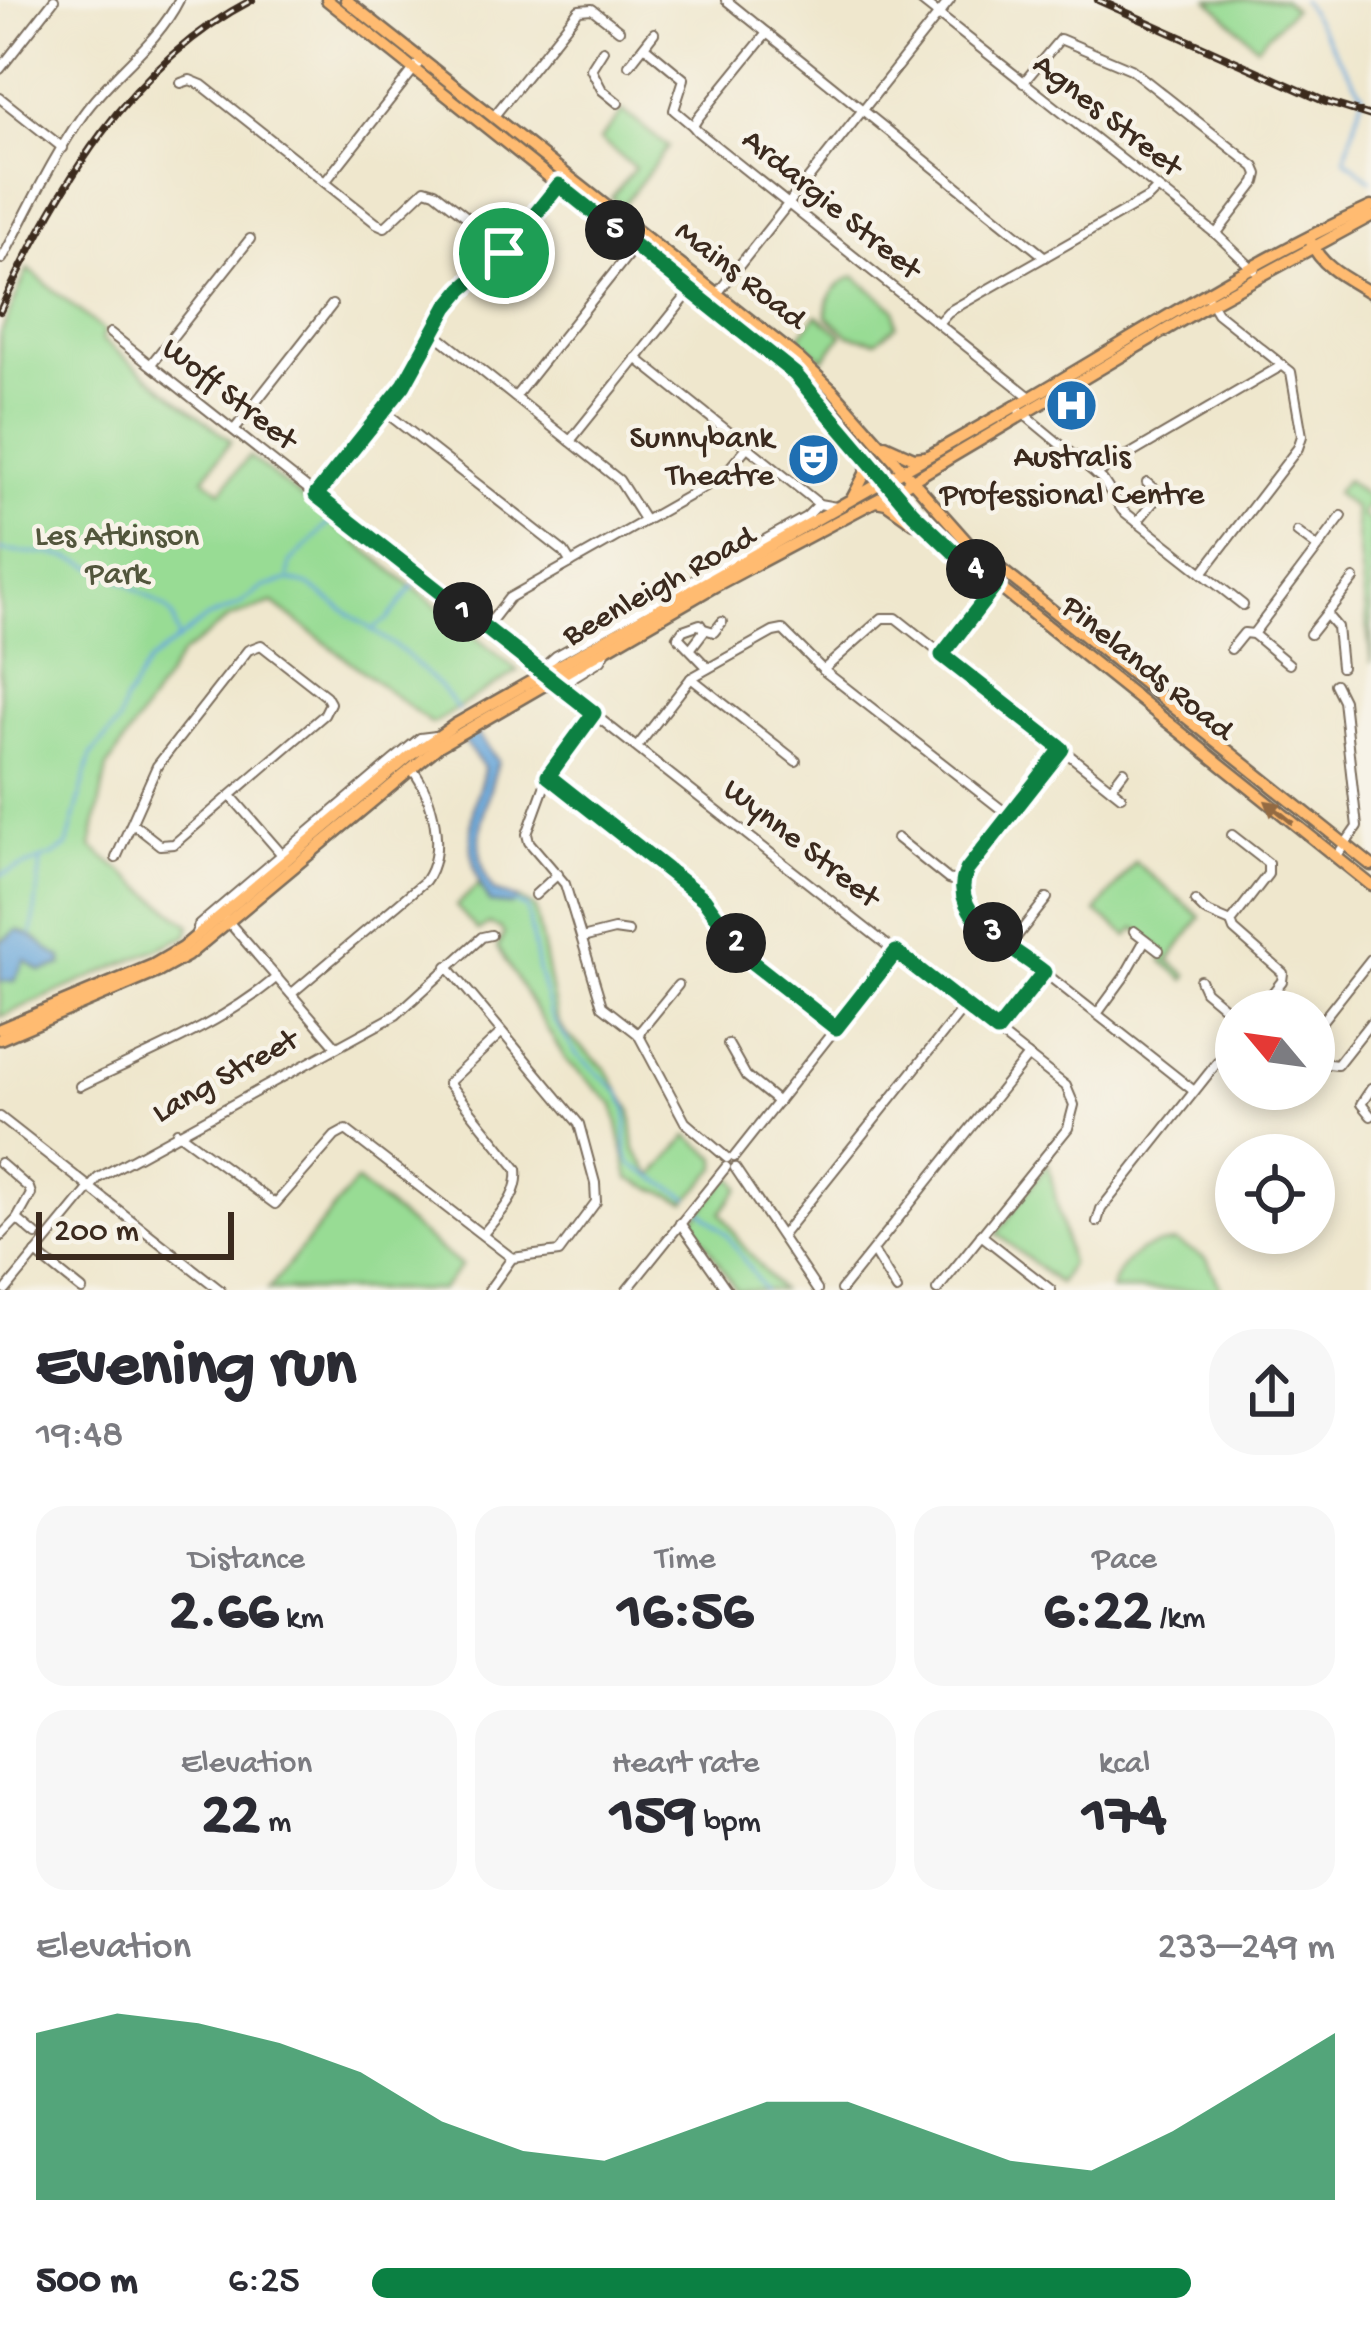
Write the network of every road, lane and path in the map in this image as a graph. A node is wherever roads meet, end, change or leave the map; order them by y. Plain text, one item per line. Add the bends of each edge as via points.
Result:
1 (54, 0) edge
2 (179, 0) edge
3 (326, 0) edge
4 (346, 0) edge
5 (726, 0) edge
6 (920, 0) edge
7 (950, 0) edge
8 (938, 15) junction
9 (619, 31) dead end
10 (654, 33) dead end
11 (767, 33) junction
12 (644, 46) junction
13 (603, 50) dead end
14 (418, 64) junction
15 (629, 65) dead end
16 (0, 69) edge
17 (181, 82) dead end
18 (1022, 82) junction
19 (0, 98) edge
20 (618, 103) dead end
21 (863, 109) junction
22 (494, 116) junction
23 (693, 126) junction
24 (63, 148) junction
25 (325, 182) junction
26 (559, 185) junction
27 (1157, 189) junction
28 (788, 204) junction
29 (1371, 207) edge
30 (1371, 216) edge
31 (1339, 232) junction
32 (1216, 233) junction
33 (250, 239) dead end
34 (1313, 242) junction
35 (635, 246) junction
36 (504, 253) junction
37 (1296, 255) junction
38 (1045, 257) junction
39 (2, 259) edge
40 (1332, 265) junction
41 (1255, 272) junction
42 (695, 285) junction
43 (1371, 289) edge
44 (1208, 297) junction
45 (712, 299) junction
46 (332, 305) dead end
47 (938, 323) junction
48 (432, 332) junction
49 (110, 334) dead end
50 (637, 358) junction
51 (151, 364) junction
52 (1282, 365) junction
53 (515, 398) junction
54 (1030, 398) junction
55 (384, 411) junction
56 (1018, 411) junction
57 (234, 430) junction
58 (570, 441) junction
59 (877, 442) junction
60 (748, 447) junction
61 (864, 454) junction
62 (933, 461) junction
63 (1096, 474) junction
64 (908, 476) junction
65 (1147, 483) dead end
66 (890, 486) junction
67 (316, 495) junction
68 (851, 500) junction
69 (876, 501) junction
70 (819, 504) junction
71 (931, 504) junction
72 (838, 507) junction
73 (1342, 516) dead end
74 (645, 521) junction
75 (1137, 522) junction
76 (1297, 532) dead end
77 (933, 534) junction
78 (1317, 548) junction
79 (571, 563) junction
80 (1202, 572) junction
81 (1000, 579) junction
82 (1354, 579) dead end
83 (1243, 604) dead end
84 (1326, 614) junction
85 (722, 622) dead end
86 (485, 629) junction
87 (704, 629) junction
88 (1253, 634) junction
89 (1310, 634) dead end
90 (607, 648) junction
91 (691, 648) junction
92 (1231, 649) dead end
93 (942, 655) junction
94 (1289, 664) dead end
95 (1340, 667) dead end
96 (708, 668) junction
97 (823, 670) junction
98 (542, 676) junction
99 (691, 678) junction
100 (1335, 684) dead end
101 (570, 694) junction
102 (594, 713) junction
103 (637, 747) junction
104 (1062, 749) junction
105 (796, 760) dead end
106 (411, 768) junction
107 (1124, 771) dead end
108 (548, 776) junction
109 (1111, 788) junction
110 (230, 796) junction
111 (1121, 796) dead end
112 (1010, 816) junction
113 (131, 823) junction
114 (1232, 835) dead end
115 (897, 838) dead end
116 (1346, 845) junction
117 (1336, 857) junction
118 (116, 858) dead end
119 (288, 862) junction
120 (1371, 866) edge
121 (558, 874) junction
122 (961, 883) junction
123 (1371, 885) edge
124 (535, 895) dead end
125 (1047, 898) dead end
126 (1196, 901) dead end
127 (227, 920) junction
128 (1232, 922) junction
129 (1135, 931) dead end
130 (628, 932) dead end
131 (491, 935) dead end
132 (582, 938) junction
133 (194, 940) junction
134 (1145, 940) junction
135 (1010, 945) junction
136 (1159, 950) dead end
137 (896, 952) junction
138 (1371, 959) edge
139 (447, 966) junction
140 (1044, 972) junction
141 (277, 977) junction
142 (1200, 980) dead end
143 (678, 986) dead end
144 (1275, 990) edge
145 (291, 994) junction
146 (1215, 999) edge
147 (1335, 1004) edge
148 (965, 1006) junction
149 (1097, 1014) junction
150 (1371, 1022) edge
151 (836, 1028) junction
152 (0, 1029) edge
153 (997, 1031) junction
154 (501, 1033) junction
155 (638, 1034) junction
156 (0, 1039) edge
157 (728, 1044) dead end
158 (335, 1045) junction
159 (1028, 1057) junction
160 (1215, 1065) edge
161 (1335, 1065) edge
162 (80, 1086) dead end
163 (1371, 1089) edge
164 (1194, 1091) junction
165 (778, 1102) junction
166 (1371, 1116) edge
167 (0, 1117) edge
168 (177, 1132) junction
169 (730, 1162) junction
170 (0, 1163) edge
171 (88, 1187) junction
172 (17, 1219) junction
173 (1097, 1222) dead end
174 (680, 1223) junction
175 (483, 1234) junction
176 (783, 1234) junction
177 (35, 1235) dead end
178 (981, 1235) junction
179 (0, 1237) edge
180 (873, 1251) junction
181 (36, 1252) junction
182 (512, 1258) junction
183 (6, 1290) edge
184 (82, 1290) edge
185 (220, 1290) edge
186 (489, 1290) edge
187 (626, 1290) edge
188 (727, 1290) edge
189 (817, 1290) edge
190 (841, 1290) edge
191 (897, 1290) edge
192 (937, 1290) edge
193 (1051, 1290) edge

1 - 16 street
2 - 24 street
3 - 14 main road, Mains Road
4 - 14 main road, Mains Road
5 - 11 street
6 - 8 street, Agnes Street
7 - 8 street
8 - 18 street, Agnes Street
8 - 21 street
9 - 22 street via 592,9 579,10
10 - 12 street
11 - 21 street
11 - 23 street, Ardargie Street
12 - 15 street
12 - 23 street via 684,79 674,110
13 - 20 street via 592,72
14 - 22 main road, Mains Road
14 - 25 street
14 - 26 main road, Mains Road
17 - 25 street via 202,85
18 - 27 street, Agnes Street
18 - 32 street via 1060,39 1131,69 1255,167 1258,174
19 - 24 street
21 - 28 street
21 - 38 street
22 - 42 main road, Mains Road
23 - 28 street, Ardargie Street
24 - 39 street
25 - 36 street via 385,226 415,194 435,192
26 - 35 main road, Mains Road
26 - 36 street
27 - 32 street, Agnes Street
27 - 38 street
28 - 45 street
28 - 47 street, Ardargie Street
29 - 34 main road, Beenleigh Road
30 - 31 main road, Beenleigh Road
31 - 34 main road, Beenleigh Road
31 - 40 main road
32 - 41 street, Agnes Street
33 - 51 street
34 - 37 main road, Beenleigh Road
34 - 40 main road
34 - 41 main road, Beenleigh Road
35 - 42 main road, Mains Road
35 - 53 street
36 - 48 street via 462,289
37 - 40 main road
37 - 41 main road, Beenleigh Road
38 - 47 street
40 - 43 main road
41 - 44 main road, Beenleigh Road
42 - 45 main road, Mains Road
42 - 50 street
44 - 52 street
44 - 54 main road, Beenleigh Road
44 - 56 main road, Beenleigh Road
45 - 59 main road, Mains Road via 808,366
45 - 61 main road, Mains Road via 795,374
46 - 57 street
47 - 54 street, Ardargie Street
48 - 53 street
48 - 55 street
49 - 51 street, Woff Street
50 - 58 street
50 - 60 street
51 - 57 street, Woff Street
52 - 63 street
52 - 80 street via 1295,380 1302,442
53 - 58 street
54 - 56 main road, Beenleigh Road
55 - 67 street
55 - 79 street
56 - 62 main road, Beenleigh Road
56 - 63 street
57 - 67 street, Woff Street
58 - 74 street via 619,480
59 - 62 main road
59 - 64 main road, Mains Road
60 - 70 street
60 - 74 street via 722,477
61 - 66 main road, Mains Road
61 - 68 main road via 867,470
62 - 64 main road, Beenleigh Road
62 - 71 main road
63 - 75 street
64 - 66 main road, Beenleigh Road
64 - 71 main road, Pinelands Road
65 - 75 street via 1160,494
66 - 68 main road, Beenleigh Road
66 - 69 main road, Beenleigh Road
66 - 77 main road, Pinelands Road
67 - 86 street, Woff Street
68 - 72 main road, Beenleigh Road
69 - 77 main road
69 - 90 main road, Beenleigh Road
70 - 72 street
70 - 98 street, Beenleigh Road via 556,656
71 - 81 main road, Pinelands Road
72 - 98 main road, Beenleigh Road
73 - 78 street
74 - 79 street
75 - 80 street
76 - 78 street
77 - 81 main road, Pinelands Road
78 - 88 street
79 - 86 street via 509,598
80 - 83 street
81 - 93 street
81 - 116 main road, Pinelands Road
117 -> 81 main road, Pinelands Road
82 - 84 street
84 - 89 street
84 - 95 street via 1337,627
85 - 87 street via 714,632
86 - 98 street, Woff Street
87 - 91 street
87 - 91 street via 696,624 679,634
88 - 92 street
88 - 94 street
90 - 98 main road, Beenleigh Road
90 - 101 street via 570,679
91 - 96 street
93 - 97 street via 889,616
93 - 104 street
96 - 97 street via 783,630
96 - 99 street
97 - 112 street
98 - 101 street, Wynne Street
98 - 106 main road, Beenleigh Road
98 - 119 main road, Beenleigh Road via 436,736
99 - 103 street
99 - 105 street
100 - 116 street via 1357,827
101 - 102 street, Wynne Street
102 - 103 street, Wynne Street
102 - 108 street
103 - 137 street, Wynne Street
104 - 109 street
104 - 112 street
106 - 119 main road, Beenleigh Road
106 - 145 street via 428,789 433,869
107 - 109 street
108 - 121 street via 527,834
108 - 151 street via 704,899 748,959
109 - 111 street
110 - 113 street via 167,846
110 - 113 street via 330,703 261,645 158,766
110 - 119 street
112 - 122 street
113 - 118 street
114 - 128 street via 1269,870
115 - 122 street
116 - 117 street
116 - 120 main road, Pinelands Road
117 - 123 main road, Pinelands Road
119 - 127 main road, Beenleigh Road
119 - 133 street, Beenleigh Road via 199,925
121 - 124 street
121 - 132 street
122 - 135 street via 967,910
125 - 135 street
126 - 128 street
127 - 133 main road, Beenleigh Road
127 - 141 street
127 - 156 main road, Beenleigh Road via 160,971
128 - 144 street via 1283,973
129 - 134 street
130 - 132 street
131 - 139 street, Lang Street
132 - 155 street via 602,1006
133 - 152 main road, Beenleigh Road
134 - 136 street
134 - 149 street
135 - 140 street
137 - 148 street, Wynne Street
137 - 151 street
138 - 147 street
139 - 154 street
139 - 158 street, Lang Street via 395,1015
140 - 149 street
140 - 153 street
141 - 145 street
141 - 162 street via 246,1004
142 - 146 street
143 - 155 street
145 - 158 street
148 - 153 street, Wynne Street
148 - 176 street
149 - 164 street
150 - 161 street
151 - 165 street
153 - 159 street, Wynne Street
154 - 175 street via 448,1083 517,1169 513,1196
154 - 182 street via 579,1124 596,1202 559,1252
155 - 169 street via 685,1122
157 - 165 street via 746,1076
158 - 168 street, Lang Street
159 - 178 street, Wynne Street via 1066,1086 1074,1105 1068,1128
159 - 180 street
160 - 164 street
163 - 166 street via 1361,1104
164 - 173 street
165 - 169 street
167 - 171 street
168 - 171 street, Lang Street
168 - 175 street via 275,1204 346,1130
169 - 174 street
169 - 176 street
170 - 172 street via 29,1188
171 - 181 street, Lang Street
171 - 185 street
172 - 177 street
172 - 179 street
174 - 187 street
174 - 188 street
175 - 182 street
176 - 189 street
178 - 192 street
178 - 193 street
180 - 190 street
180 - 191 street
181 - 183 street, Lang Street
181 - 184 street
182 - 186 street

